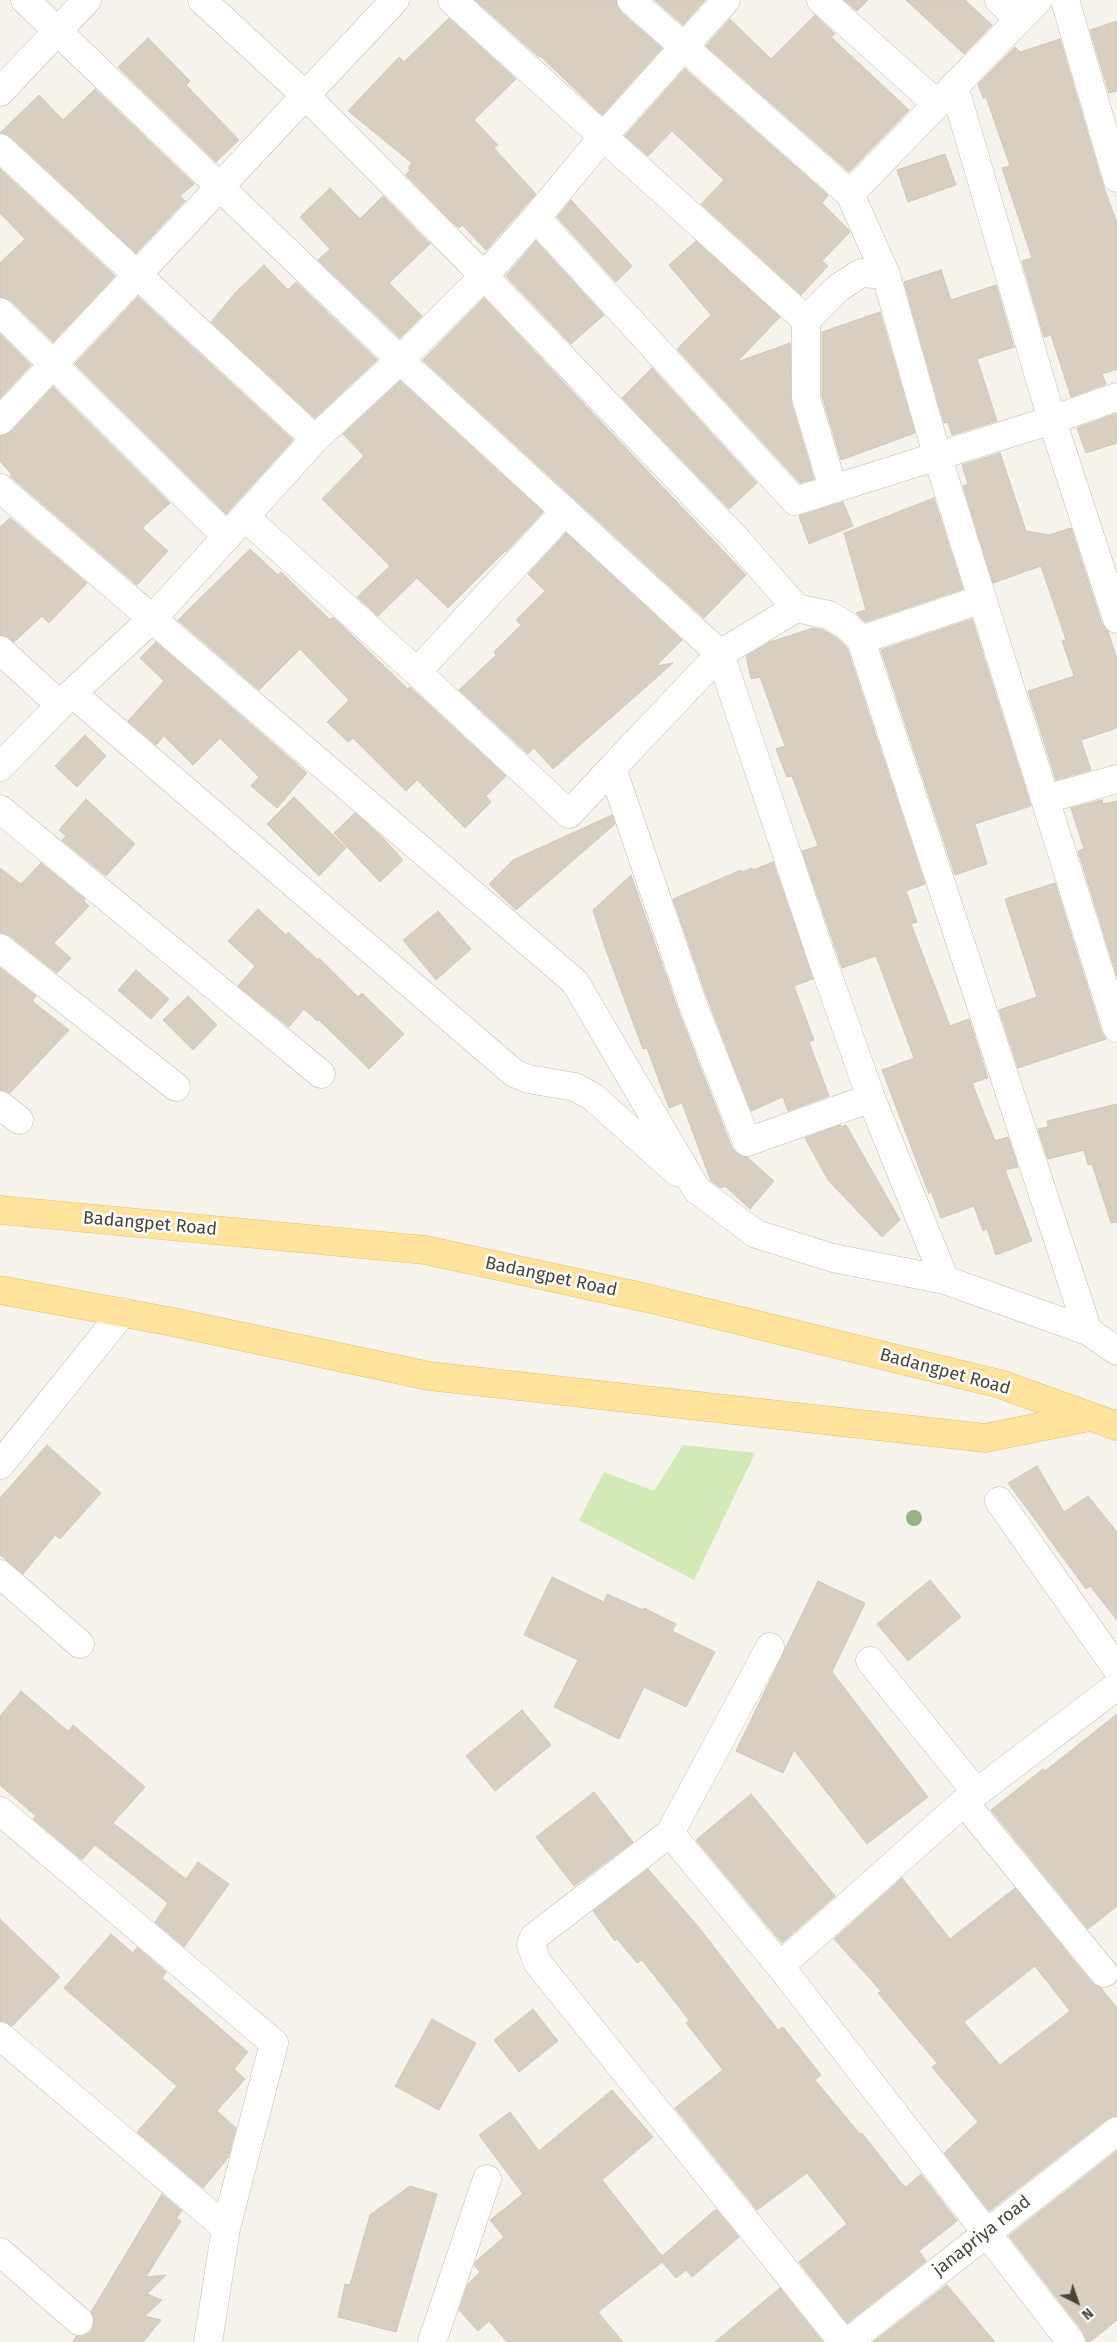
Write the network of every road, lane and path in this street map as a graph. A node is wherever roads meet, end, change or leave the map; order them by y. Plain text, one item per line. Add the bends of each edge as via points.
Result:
1 (25, 0) edge
2 (88, 0) edge
3 (202, 0) edge
4 (395, 0) edge
5 (452, 0) edge
6 (632, 0) edge
7 (726, 0) edge
8 (820, 0) edge
9 (998, 0) edge
10 (1038, 0) edge
11 (1065, 0) edge
12 (1019, 18) junction
13 (58, 32) junction
14 (683, 46) junction
15 (0, 92) edge
16 (945, 95) junction
17 (306, 96) junction
18 (602, 138) junction
19 (0, 148) edge
20 (1117, 178) edge
21 (219, 185) junction
22 (850, 194) junction
23 (536, 218) junction
24 (138, 275) junction
25 (886, 275) junction
26 (484, 276) junction
27 (0, 312) edge
28 (806, 320) junction
29 (400, 360) junction
30 (54, 366) junction
31 (1117, 397) edge
32 (1052, 420) junction
33 (0, 421) edge
34 (315, 439) junction
35 (937, 455) junction
36 (0, 488) edge
37 (833, 488) junction
38 (565, 511) junction
39 (237, 527) junction
40 (982, 599) junction
41 (796, 608) junction
42 (153, 618) junction
43 (1117, 619) edge
44 (861, 640) junction
45 (0, 650) edge
46 (720, 654) junction
47 (416, 672) junction
48 (66, 699) junction
49 (0, 767) edge
50 (612, 768) junction
51 (1117, 779) edge
52 (1046, 799) junction
53 (0, 809) edge
54 (0, 948) edge
55 (1117, 1028) edge
56 (321, 1074) dead end
57 (176, 1087) dead end
58 (871, 1098) junction
59 (697, 1190) junction
60 (0, 1210) edge
61 (945, 1280) junction
62 (0, 1290) edge
63 (123, 1312) junction
64 (1088, 1331) junction
65 (1117, 1351) edge
66 (1089, 1417) junction
67 (1117, 1426) edge
68 (0, 1465) edge
69 (999, 1501) dead end
70 (0, 1574) edge
71 (80, 1644) dead end
72 (770, 1647) dead end
73 (870, 1662) dead end
74 (1117, 1669) edge
75 (1117, 1686) edge
76 (970, 1797) junction
77 (0, 1812) edge
78 (670, 1834) junction
79 (780, 1966) junction
80 (1104, 1973) dead end
81 (0, 2036) edge
82 (1117, 2131) edge
83 (488, 2179) dead end
84 (226, 2228) junction
85 (986, 2233) junction
86 (0, 2252) edge
87 (79, 2321) dead end
88 (439, 2340) edge
89 (208, 2342) edge
90 (843, 2342) edge
91 (848, 2342) edge
92 (1071, 2342) edge

1 - 13 street
2 - 13 street
3 - 17 street
4 - 17 street
5 - 18 street
6 - 14 street
7 - 14 street
8 - 16 street
9 - 12 street
10 - 12 street
11 - 20 street
12 - 16 street
13 - 15 street
13 - 21 street
14 - 18 street
14 - 22 street
16 - 22 street
16 - 32 street
17 - 21 street
17 - 26 street
18 - 23 street
18 - 28 street
19 - 24 street
21 - 24 street
21 - 29 street
22 - 25 street
23 - 26 street
23 - 37 street via 794,501
24 - 30 street
24 - 34 street
25 - 28 street via 861,273 838,288
25 - 35 street
26 - 29 street
26 - 41 street via 737,540
27 - 30 street
28 - 37 street via 806,398
29 - 34 street
29 - 38 street
30 - 33 street
30 - 39 street
31 - 32 street
32 - 35 street
32 - 43 street
34 - 39 street
35 - 37 street
35 - 40 street
36 - 42 street
38 - 46 street
38 - 47 street
39 - 42 street
39 - 47 street
40 - 44 street
40 - 52 street
41 - 44 street via 829,615
41 - 46 street
42 - 48 street
42 - 59 street via 575,982
44 - 64 street
45 - 48 street
46 - 50 street
46 - 58 street
47 - 50 street via 569,814
48 - 49 street
48 - 59 street via 514,1073 528,1079 575,1087 593,1097
50 - 58 street via 693,1005 747,1142
51 - 52 street
52 - 55 street
53 - 56 street
54 - 57 street
58 - 61 street
59 - 61 street via 756,1234 833,1258
60 - 66 main road, Badangpet Road via 425,1250 647,1298 1000,1384
61 - 64 street
62 - 63 main road, Badangpet Road
63 - 66 main road, Badangpet Road via 429,1376 985,1438
63 - 68 street
64 - 65 street
66 - 67 main road, Badangpet Road
69 - 74 street
70 - 71 street
72 - 78 street
73 - 76 street
75 - 76 street
76 - 79 street
76 - 80 street
77 - 84 street via 274,2043
78 - 79 street
78 - 90 street via 534,1937 531,1945 536,1962
79 - 85 street
81 - 84 street
82 - 85 street, janapriya road
83 - 88 street
84 - 89 street
85 - 91 street, janapriya road
85 - 92 street
86 - 87 street

